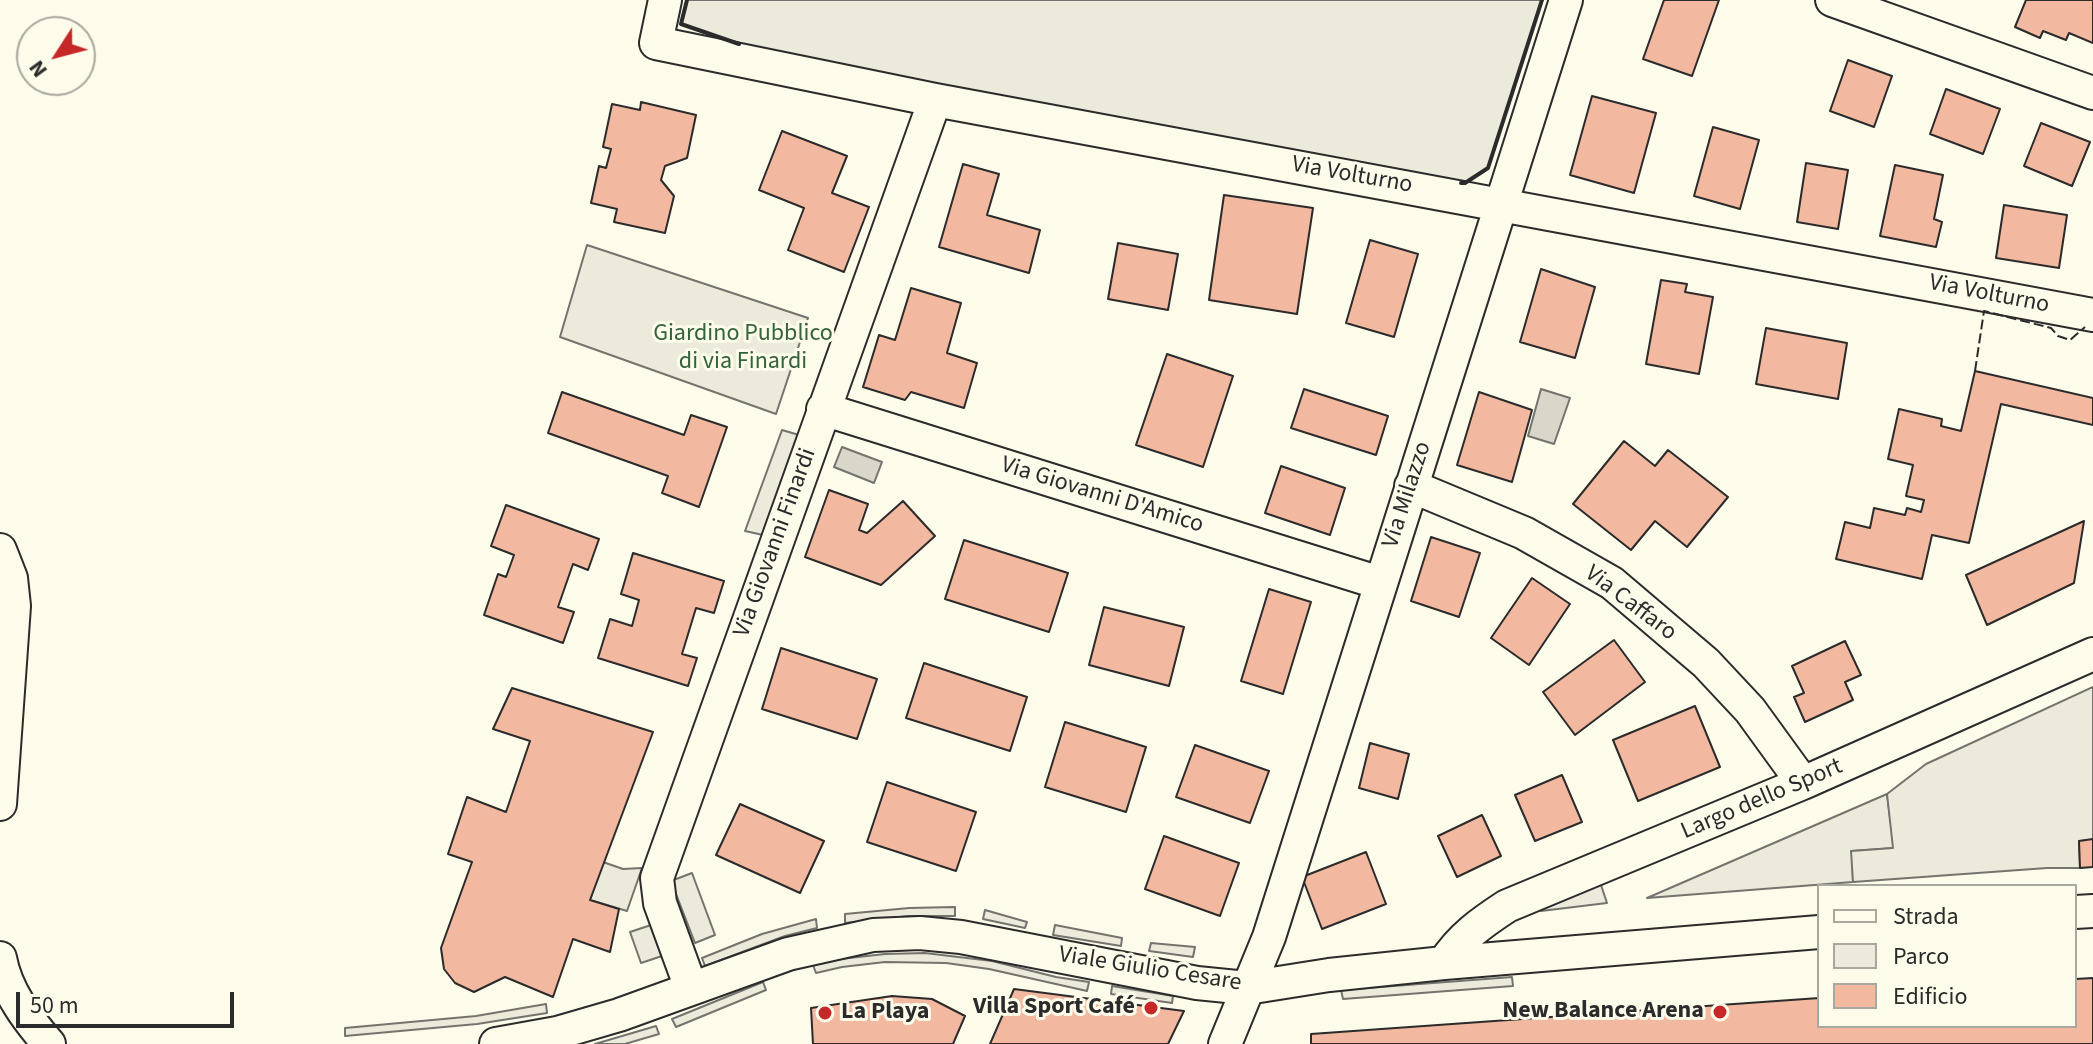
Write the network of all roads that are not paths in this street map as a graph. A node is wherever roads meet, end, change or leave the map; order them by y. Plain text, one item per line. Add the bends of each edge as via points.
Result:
1 (665, 0) edge
2 (1566, 0) edge
3 (1832, 0) edge
4 (2093, 93) edge
5 (935, 100) junction
6 (1501, 204) junction
7 (2093, 315) edge
8 (823, 409) junction
9 (1411, 486) junction
10 (0, 550) edge
11 (1380, 583) junction
12 (2093, 654) edge
13 (1803, 783) junction
14 (0, 804) edge
15 (1817, 932) edge
16 (0, 958) edge
17 (1444, 963) junction
18 (691, 988) junction
19 (1247, 988) junction
20 (49, 1044) edge
21 (496, 1044) edge
22 (1225, 1044) edge

1 - 5 street, Via Volturno via 656,43
2 - 6 street, Via Milazzo
3 - 4 street
5 - 6 street, Via Volturno
5 - 8 street, Via Giovanni Finardi
6 - 7 street, Via Volturno
6 - 9 street, Via Milazzo
8 - 11 street, Via Giovanni D'Amico
8 - 18 street, Via Giovanni Finardi via 657,878 660,903
9 - 11 street, Via Milazzo
9 - 13 street, Via Caffaro via 1524,533 1612,583 1706,663 1750,710
10 - 14 street via 14,606
11 - 19 street, Via Milazzo via 1269,937
12 - 13 street, Largo dello Sport
13 - 17 street, Largo dello Sport via 1507,906 1475,926
15 - 17 street, Viale Giulio Cesare
16 - 20 street via 15,999
17 - 19 street, Viale Giulio Cesare
18 - 19 street, Viale Giulio Cesare via 811,947 873,935 920,933
18 - 21 street, Viale Giulio Cesare via 557,1033
19 - 22 street, Via Milazzo

